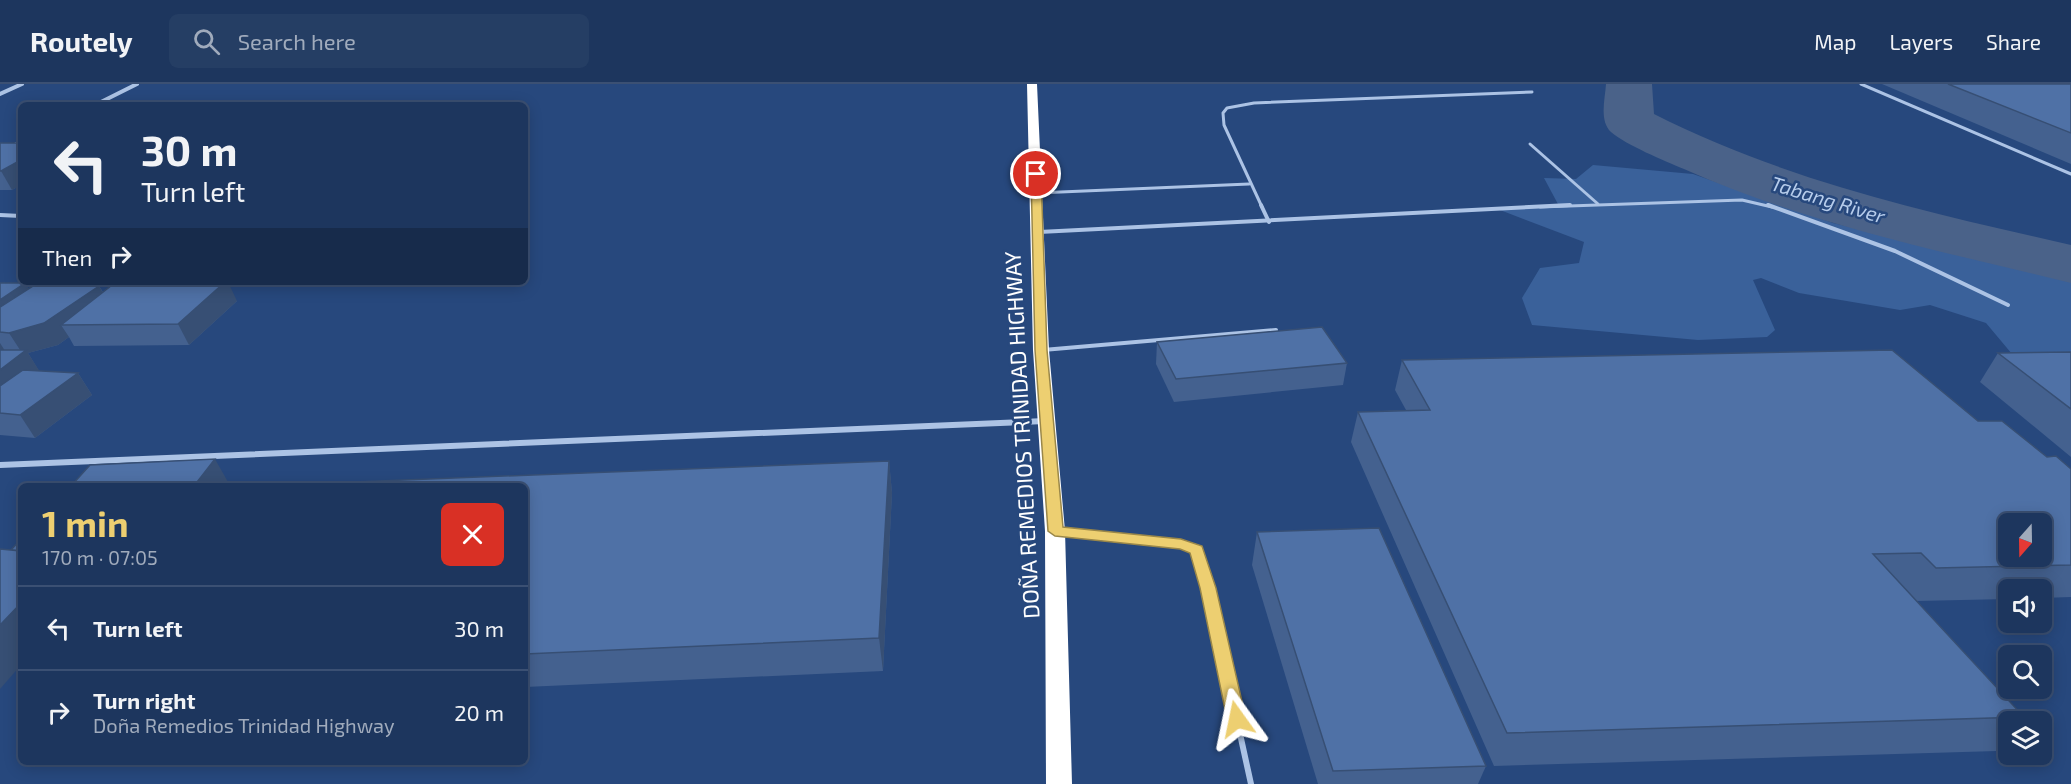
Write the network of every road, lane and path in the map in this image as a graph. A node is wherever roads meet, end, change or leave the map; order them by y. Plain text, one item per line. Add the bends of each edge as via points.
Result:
1 (22, 84) edge
2 (137, 84) edge
3 (1032, 84) edge
4 (1861, 84) edge
5 (1532, 92) dead end
6 (0, 94) edge
7 (101, 102) edge
8 (18, 143) edge
9 (1530, 144) dead end
10 (0, 152) edge
11 (2070, 173) edge
12 (1250, 184) junction
13 (1037, 193) junction
14 (1598, 204) junction
15 (0, 215) edge
16 (18, 216) edge
17 (1269, 222) junction
18 (1037, 232) junction
19 (2008, 305) dead end
20 (1276, 330) edge
21 (1041, 350) junction
22 (1046, 422) junction
23 (0, 465) edge
24 (1055, 531) junction
25 (1059, 784) edge
26 (1251, 784) edge

1 - 6 street
2 - 7 street
3 - 13 highway, DOÑA REMEDIOS TRINIDAD HIGHWAY
4 - 11 lane
5 - 12 lane via 1254,103 1227,108 1222,113 1224,125
8 - 10 street
9 - 14 lane
12 - 13 lane
12 - 17 lane
13 - 18 highway, DOÑA REMEDIOS TRINIDAD HIGHWAY
14 - 17 lane
14 - 19 lane via 1761,202 1895,251
15 - 16 lane
17 - 18 lane
18 - 21 highway, DOÑA REMEDIOS TRINIDAD HIGHWAY
20 - 21 lane
21 - 22 highway, DOÑA REMEDIOS TRINIDAD HIGHWAY
22 - 23 street
22 - 24 highway, DOÑA REMEDIOS TRINIDAD HIGHWAY
24 - 25 highway, DOÑA REMEDIOS TRINIDAD HIGHWAY
24 - 26 lane via 1181,544 1196,549

